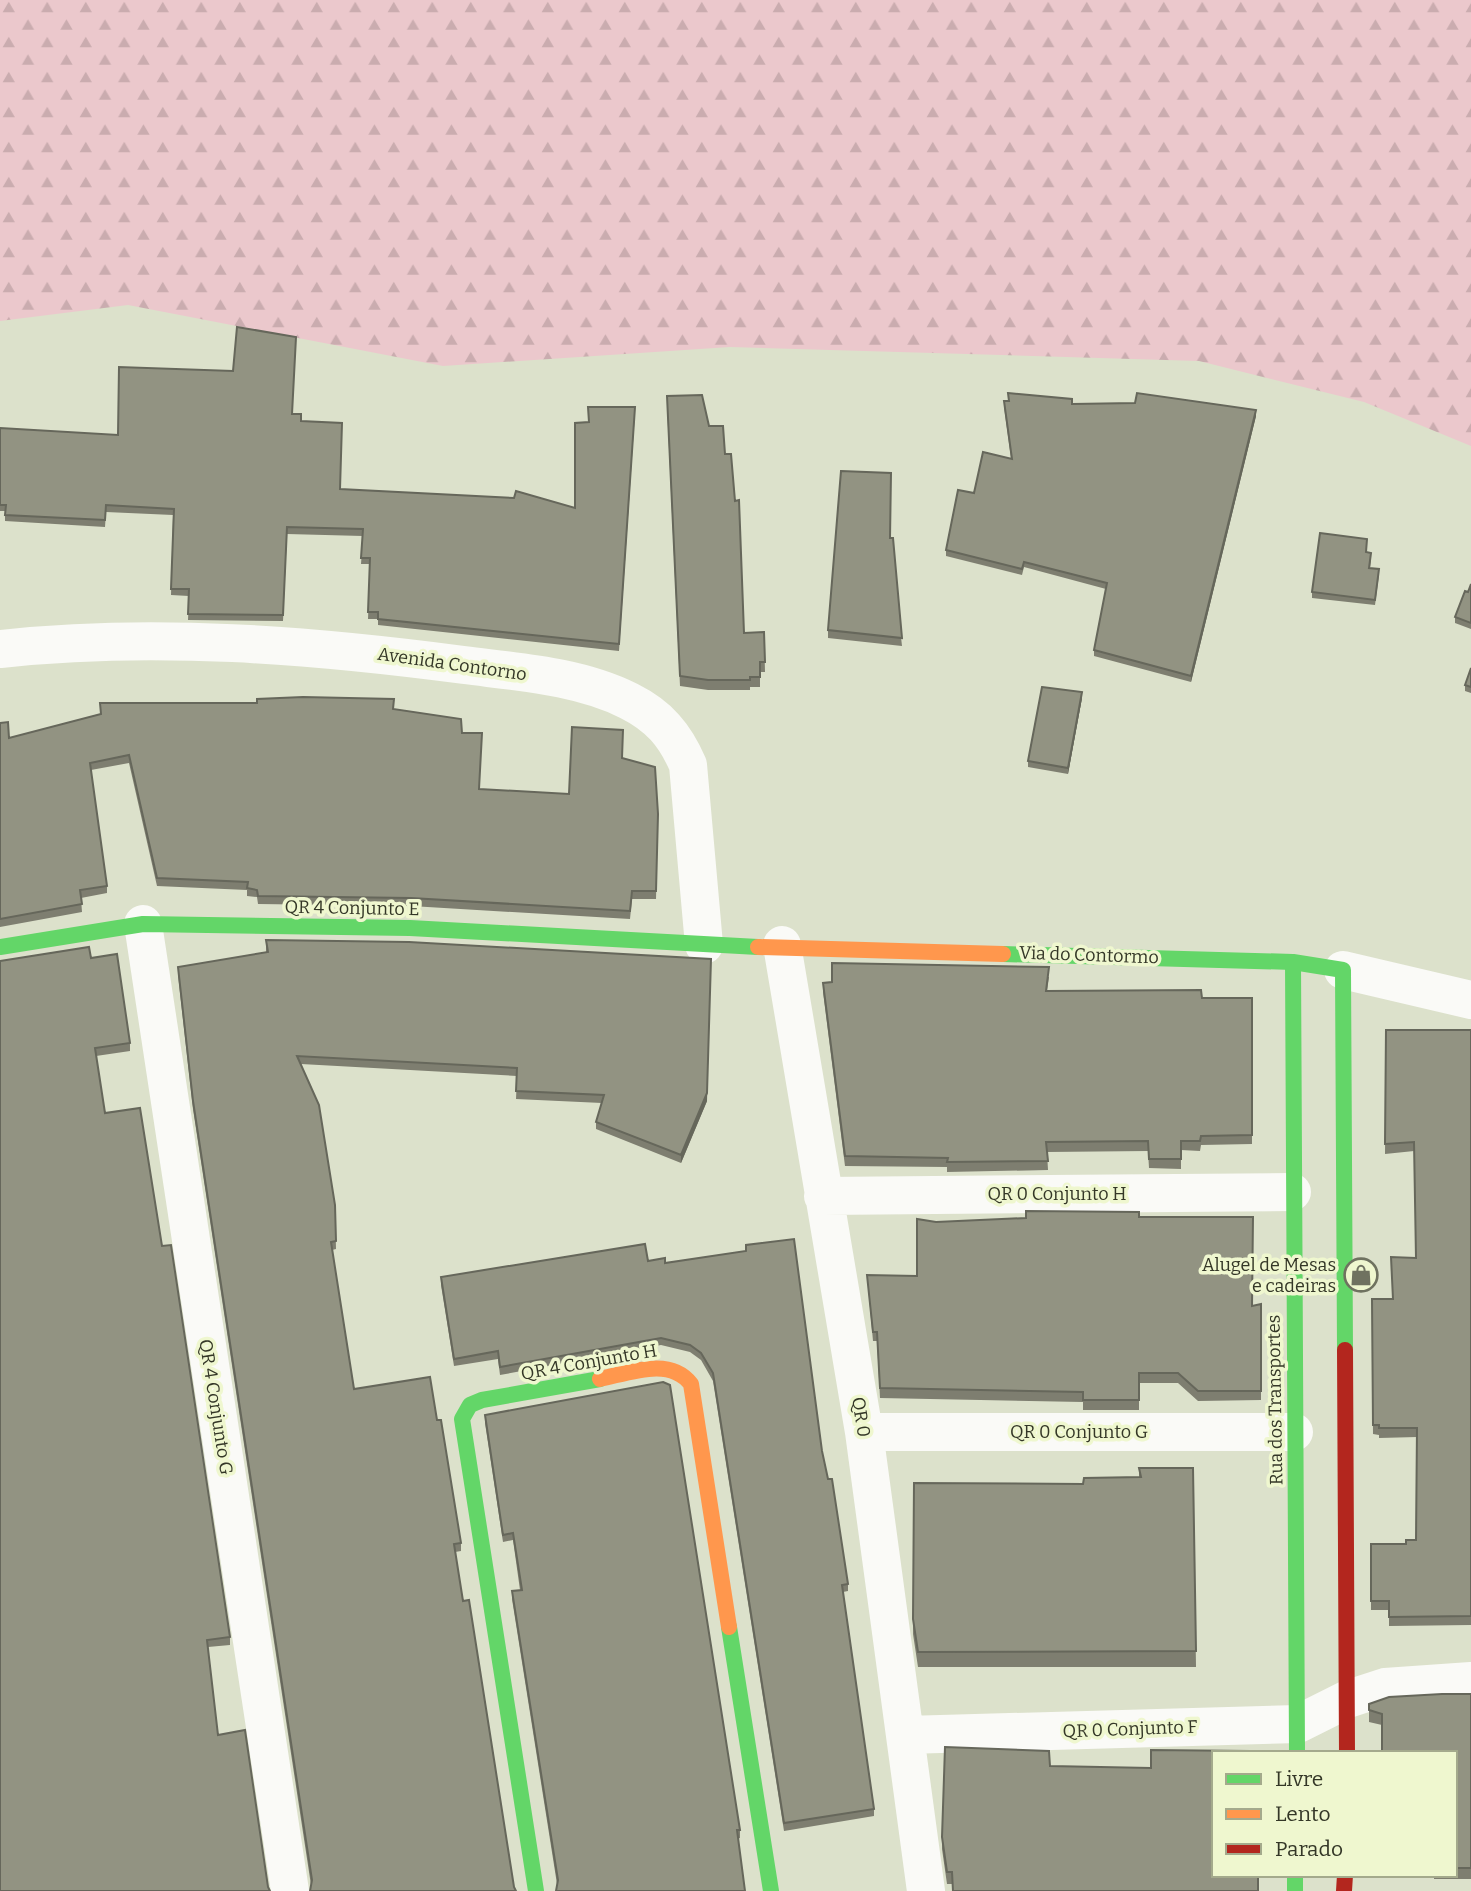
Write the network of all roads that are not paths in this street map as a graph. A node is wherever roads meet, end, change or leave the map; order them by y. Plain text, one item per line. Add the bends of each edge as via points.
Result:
1 (0, 649) edge
2 (143, 924) junction
3 (704, 945) junction
4 (782, 945) junction
5 (0, 947) edge
6 (1293, 962) junction
7 (1343, 970) junction
8 (1471, 1000) edge
9 (1292, 1192) junction
10 (823, 1196) junction
11 (864, 1432) junction
12 (1294, 1432) junction
13 (1471, 1681) edge
14 (1348, 1699) junction
15 (906, 1735) junction
16 (1297, 1738) edge
17 (1347, 1751) edge
18 (920, 1890) edge
19 (290, 1891) edge
20 (536, 1891) edge
21 (771, 1891) edge

1 - 3 street, Avenida Contorno via 102,643 335,648 541,675 628,700 658,718 677,741 688,765
2 - 3 street, QR 4 Conjunto E via 410,928
2 - 5 street, QR 4 Conjunto E
2 - 19 street, QR 4 Conjunto G
3 - 4 street, Via do Contormo
4 - 6 street, Via do Contormo
4 - 10 street, QR 0
6 - 7 street, Via do Contormo
6 - 9 street, Rua dos Transportes
7 - 8 street, Via do Contormo
7 - 14 street
9 - 10 street, QR 0 Conjunto H
9 - 12 street, Rua dos Transportes
10 - 11 street, QR 0
11 - 12 street, QR 0 Conjunto G
11 - 15 street, QR 0
12 - 16 street, Rua dos Transportes
13 - 14 street, QR 0 Conjunto F via 1385,1687
14 - 16 street, QR 0 Conjunto F
14 - 17 street
15 - 16 street, QR 0 Conjunto F
15 - 18 street, QR 0
20 - 21 street, QR 4 Conjunto H via 462,1419 470,1405 482,1400 664,1367 683,1373 691,1384

